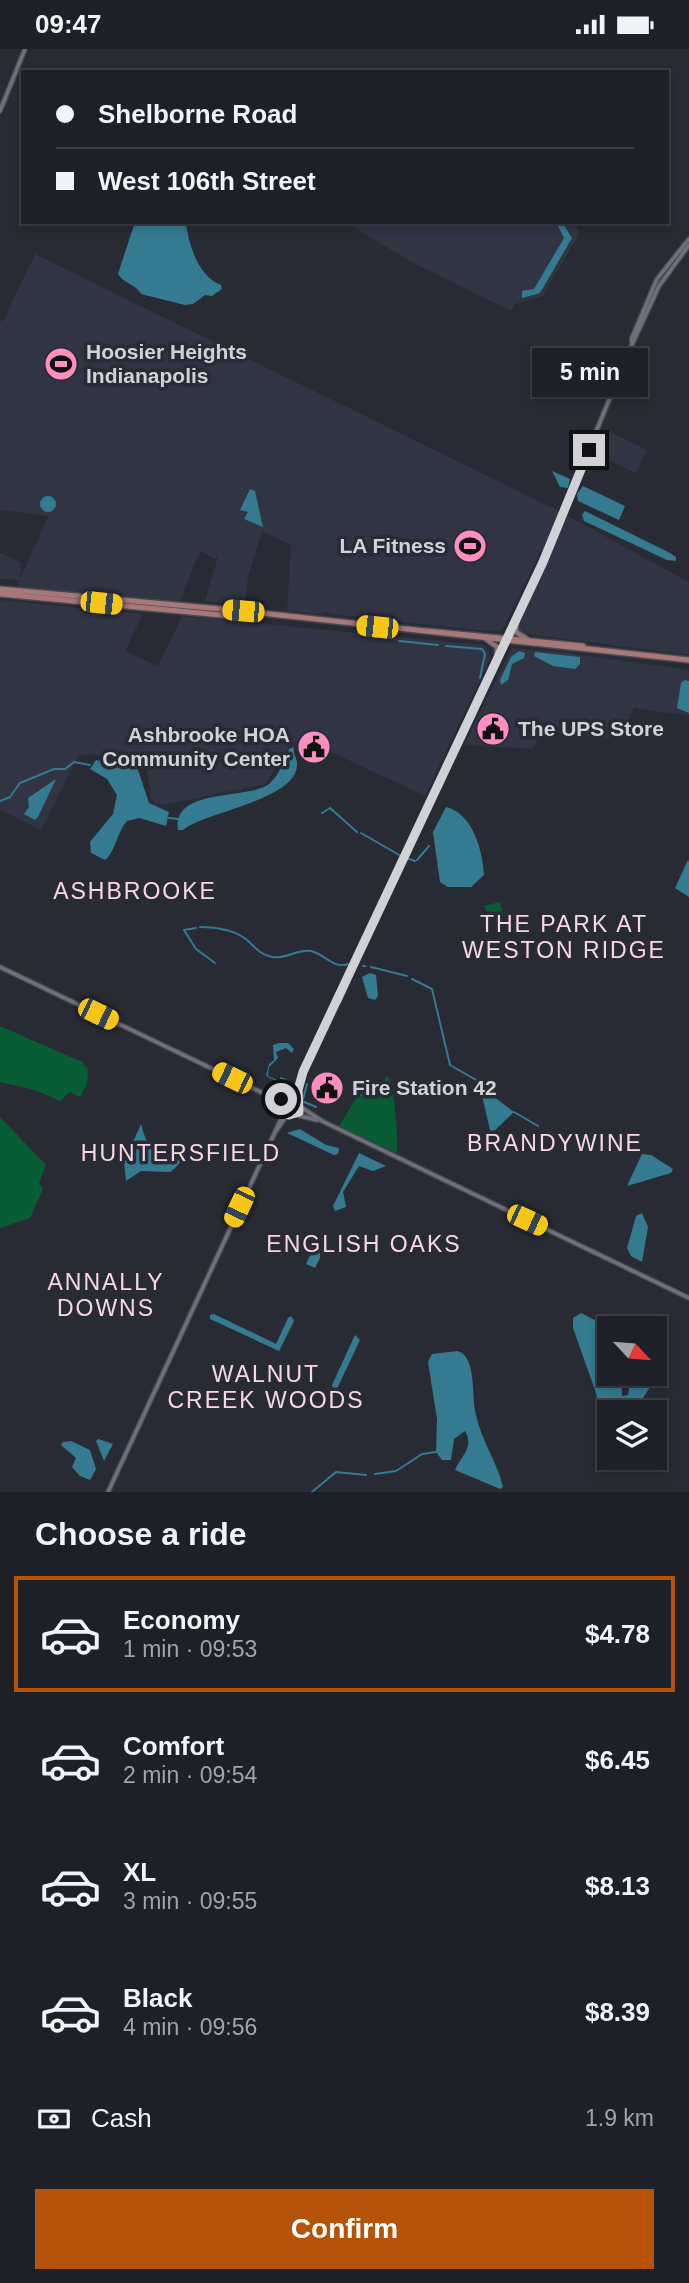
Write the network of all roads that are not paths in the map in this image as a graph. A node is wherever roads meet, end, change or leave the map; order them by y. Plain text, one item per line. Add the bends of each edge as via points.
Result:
1 (25, 49) edge
2 (0, 111) edge
3 (689, 239) edge
4 (689, 246) edge
5 (632, 343) junction
6 (0, 592) edge
7 (516, 619) junction
8 (425, 632) junction
9 (486, 639) junction
10 (507, 639) junction
11 (527, 639) junction
12 (586, 648) junction
13 (497, 660) junction
14 (689, 660) edge
15 (0, 967) edge
16 (299, 1080) junction
17 (270, 1096) junction
18 (289, 1099) junction
19 (298, 1101) junction
20 (301, 1107) junction
21 (284, 1108) junction
22 (293, 1115) junction
23 (322, 1121) junction
24 (272, 1135) junction
25 (689, 1298) edge
26 (108, 1492) edge

1 - 2 street
3 - 5 street via 657,279
4 - 5 street via 662,279
5 - 7 street
6 - 8 main road
7 - 10 street
7 - 11 main road via 516,632
8 - 9 main road
8 - 10 main road
9 - 10 main road
9 - 13 main road via 497,647
10 - 11 main road
10 - 12 main road
10 - 13 street
11 - 12 main road
12 - 14 main road
13 - 16 street
15 - 17 street
16 - 18 street
16 - 19 street
17 - 18 street
17 - 21 street
18 - 19 street
18 - 21 street
19 - 20 street
20 - 22 street
20 - 23 street
21 - 22 street
21 - 24 street
22 - 23 street
22 - 24 street
23 - 25 street
24 - 26 street

